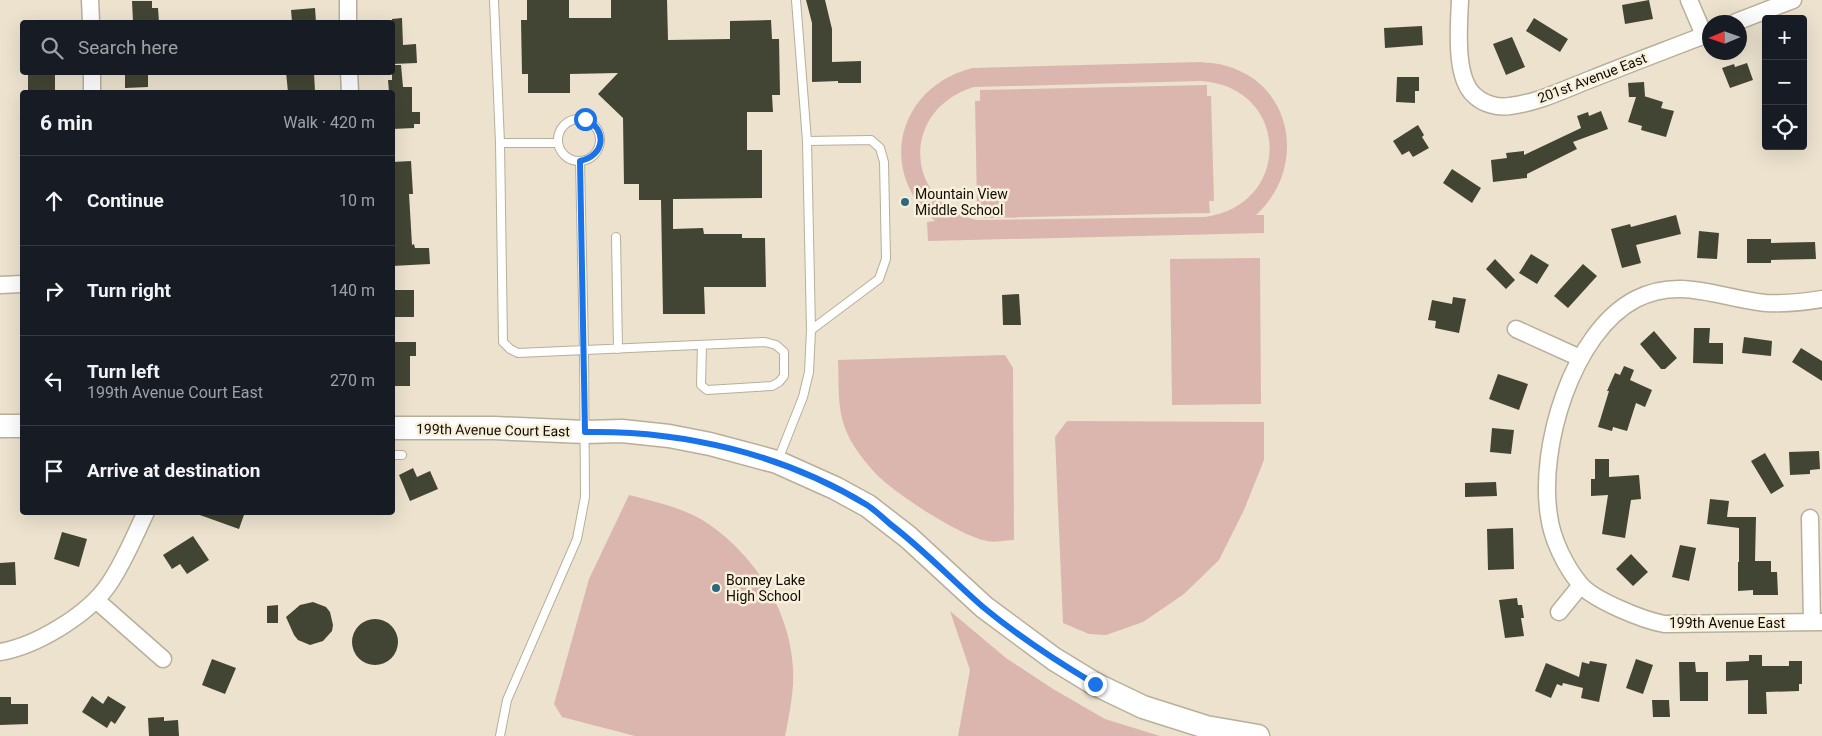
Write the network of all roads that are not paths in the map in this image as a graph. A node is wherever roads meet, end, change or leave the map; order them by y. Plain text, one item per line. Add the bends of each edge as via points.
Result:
1 (90, 0) edge
2 (348, 0) edge
3 (494, 0) edge
4 (796, 0) edge
5 (1460, 0) edge
6 (1689, 0) edge
7 (1793, 0) edge
8 (1747, 18) edge
9 (91, 20) edge
10 (348, 20) edge
11 (1702, 25) edge
12 (1702, 36) edge
13 (92, 75) edge
14 (349, 75) edge
15 (92, 90) edge
16 (350, 90) edge
17 (807, 141) junction
18 (500, 143) junction
19 (558, 143) junction
20 (580, 161) junction
21 (616, 237) dead end
22 (20, 284) edge
23 (0, 285) edge
24 (1822, 299) edge
25 (1516, 329) dead end
26 (811, 330) junction
27 (702, 345) junction
28 (618, 349) junction
29 (584, 350) junction
30 (1580, 358) junction
31 (0, 426) edge
32 (20, 426) edge
33 (395, 428) edge
34 (585, 432) junction
35 (402, 455) dead end
36 (395, 456) edge
37 (777, 462) junction
38 (145, 515) edge
39 (1810, 518) dead end
40 (1580, 585) junction
41 (96, 600) junction
42 (1559, 612) dead end
43 (1817, 622) edge
44 (0, 652) edge
45 (163, 659) dead end
46 (500, 736) edge
47 (1258, 736) edge

1 - 9 street
2 - 10 street
3 - 18 lane
4 - 17 lane
5 - 12 street, 201st Avenue East via 1458,31 1463,78 1474,95 1492,105 1529,102
6 - 11 street
7 - 8 street
13 - 15 street
14 - 16 street
17 - 26 lane
17 - 26 lane via 871,140 880,148 884,162 886,259 881,274
18 - 19 lane
18 - 29 lane via 503,342 518,353
19 - 20 lane via 562,153
19 - 20 lane via 558,134 566,122 578,118 591,122 600,132 600,146 592,156
20 - 29 lane
21 - 28 lane
22 - 23 street
24 - 30 street via 1765,303 1718,293 1668,290 1636,299 1611,316
25 - 30 street
26 - 37 lane via 809,372 803,398
27 - 27 lane via 776,344 784,352 784,376 772,386 707,390 701,385
27 - 28 lane
28 - 29 lane
29 - 34 lane
30 - 40 street via 1561,404 1551,447 1548,502 1558,544
31 - 32 main road
33 - 34 main road, 199th Avenue Court East
34 - 37 main road, 199th Avenue Court East via 622,431 670,436
34 - 46 lane via 584,497 577,539 507,700
35 - 36 lane
37 - 47 main road, 199th Avenue Court East via 868,506 908,537 984,607 1054,659 1095,684 1143,707 1206,728
38 - 41 street via 120,566
39 - 43 street
40 - 42 street
40 - 43 street, 199th Avenue East via 1620,609 1664,624
41 - 44 street via 59,628 20,647
41 - 45 street

